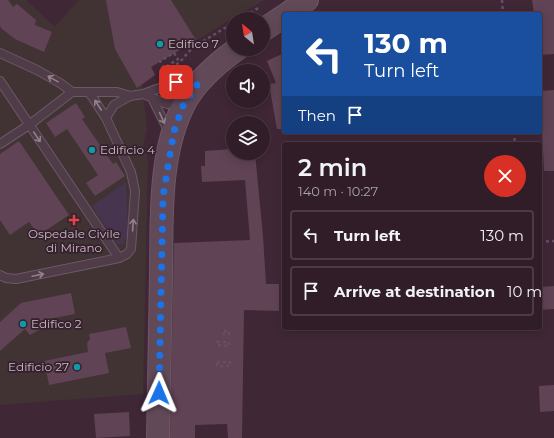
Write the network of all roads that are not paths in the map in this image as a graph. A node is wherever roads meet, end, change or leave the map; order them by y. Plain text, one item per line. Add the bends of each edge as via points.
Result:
1 (307, 0) edge
2 (290, 12) edge
3 (282, 17) edge
4 (270, 25) edge
5 (0, 53) edge
6 (228, 56) edge
7 (0, 81) edge
8 (72, 92) junction
9 (89, 92) junction
10 (192, 92) junction
11 (143, 94) junction
12 (130, 96) junction
13 (152, 97) junction
14 (106, 118) junction
15 (29, 125) junction
16 (172, 139) junction
17 (0, 144) edge
18 (119, 258) junction
19 (0, 274) edge
20 (158, 438) edge

1 - 2 main road
3 - 4 main road
8 -> 5 lane via 37,70
6 - 10 main road via 211,70
7 - 15 lane
8 - 9 lane
8 - 15 lane
9 - 12 lane via 117,92
14 -> 9 lane
10 - 11 lane via 189,81 176,82
10 - 13 lane via 174,105
10 - 16 main road
11 - 12 lane
11 - 13 lane
12 - 14 lane via 114,105
13 -> 16 lane
18 -> 14 lane via 127,254 132,244 135,191 131,172
15 - 17 lane
15 -> 18 lane
16 - 20 main road via 163,196
19 -> 18 lane via 6,278 16,279

